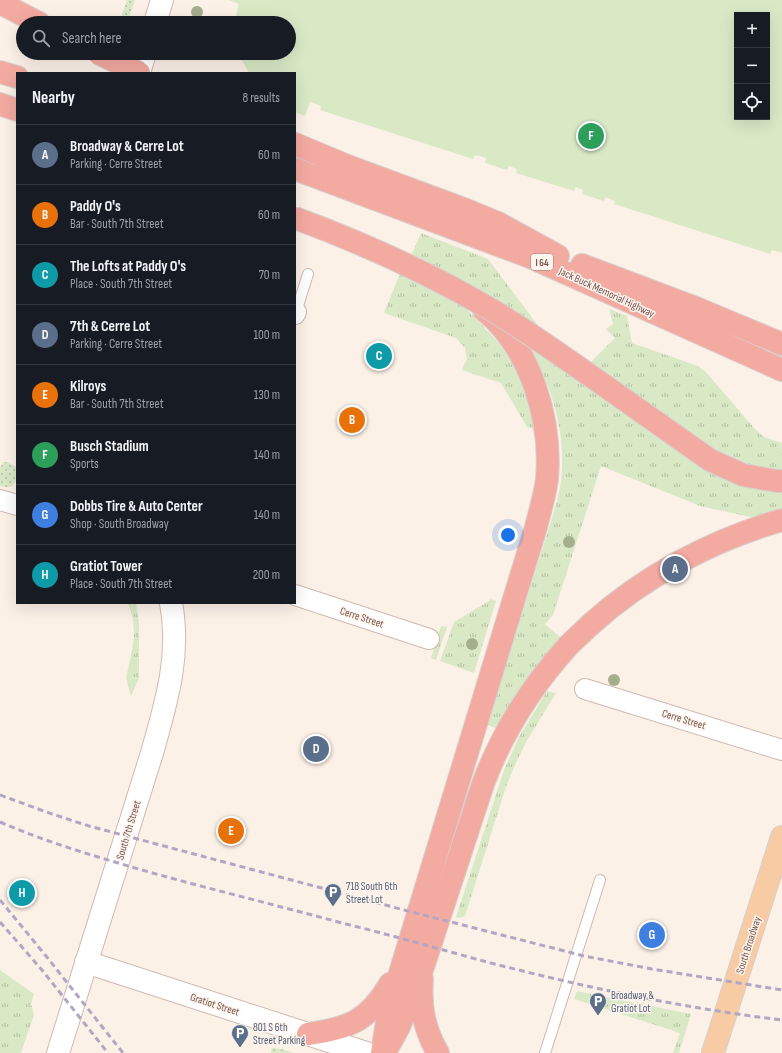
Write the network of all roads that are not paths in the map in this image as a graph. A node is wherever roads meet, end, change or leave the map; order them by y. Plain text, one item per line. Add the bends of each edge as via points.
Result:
1 (162, 0) edge
2 (0, 3) edge
3 (25, 16) edge
4 (157, 16) edge
5 (112, 60) edge
6 (143, 60) edge
7 (137, 72) edge
8 (139, 72) edge
9 (0, 73) edge
10 (16, 78) edge
11 (0, 104) edge
12 (16, 111) edge
13 (296, 144) edge
14 (296, 168) edge
15 (296, 168) edge
16 (296, 217) edge
17 (296, 217) edge
18 (559, 257) junction
19 (308, 274) dead end
20 (296, 310) edge
21 (782, 344) edge
22 (782, 370) edge
23 (782, 481) edge
24 (0, 500) edge
25 (16, 506) edge
26 (782, 520) edge
27 (296, 595) edge
28 (171, 604) edge
29 (428, 639) dead end
30 (585, 689) dead end
31 (782, 750) edge
32 (782, 837) edge
33 (600, 880) dead end
34 (86, 962) junction
35 (412, 967) junction
36 (308, 1034) junction
37 (58, 1053) edge
38 (366, 1053) edge
39 (383, 1053) edge
40 (438, 1053) edge
41 (545, 1053) edge
42 (713, 1053) edge

1 - 4 main road
2 - 3 highway
5 - 7 highway, bridge
6 - 8 main road
9 - 10 highway
11 - 12 highway
13 - 18 highway via 345,166 491,220
14 - 18 highway, Jack Buck Memorial Highway / I 64
15 - 22 highway, Jack Buck Memorial Highway / I 64 via 530,257
16 - 35 highway, bridge via 408,264 470,298 504,330 517,349 535,386 547,434 547,480 539,515
17 - 23 highway, bridge via 408,265 467,296 521,328 710,460 743,475
18 - 21 highway, Jack Buck Memorial Highway / I 64 via 696,308
19 - 20 lane
24 - 25 street
26 - 35 highway via 726,540 662,572 604,613 569,645 529,696 501,741
27 - 29 street, Cerre Street
28 - 34 main road, South 7th Street via 174,643 170,685 152,753
30 - 31 street, Cerre Street
32 - 42 main road, South Broadway
33 - 41 lane
34 - 36 main road, Gratiot Street
34 - 37 main road, South 7th Street
35 - 36 highway via 365,1016 339,1029
35 - 39 highway via 399,1027
35 - 40 highway via 421,993 427,1030
36 - 38 main road, Gratiot Street

